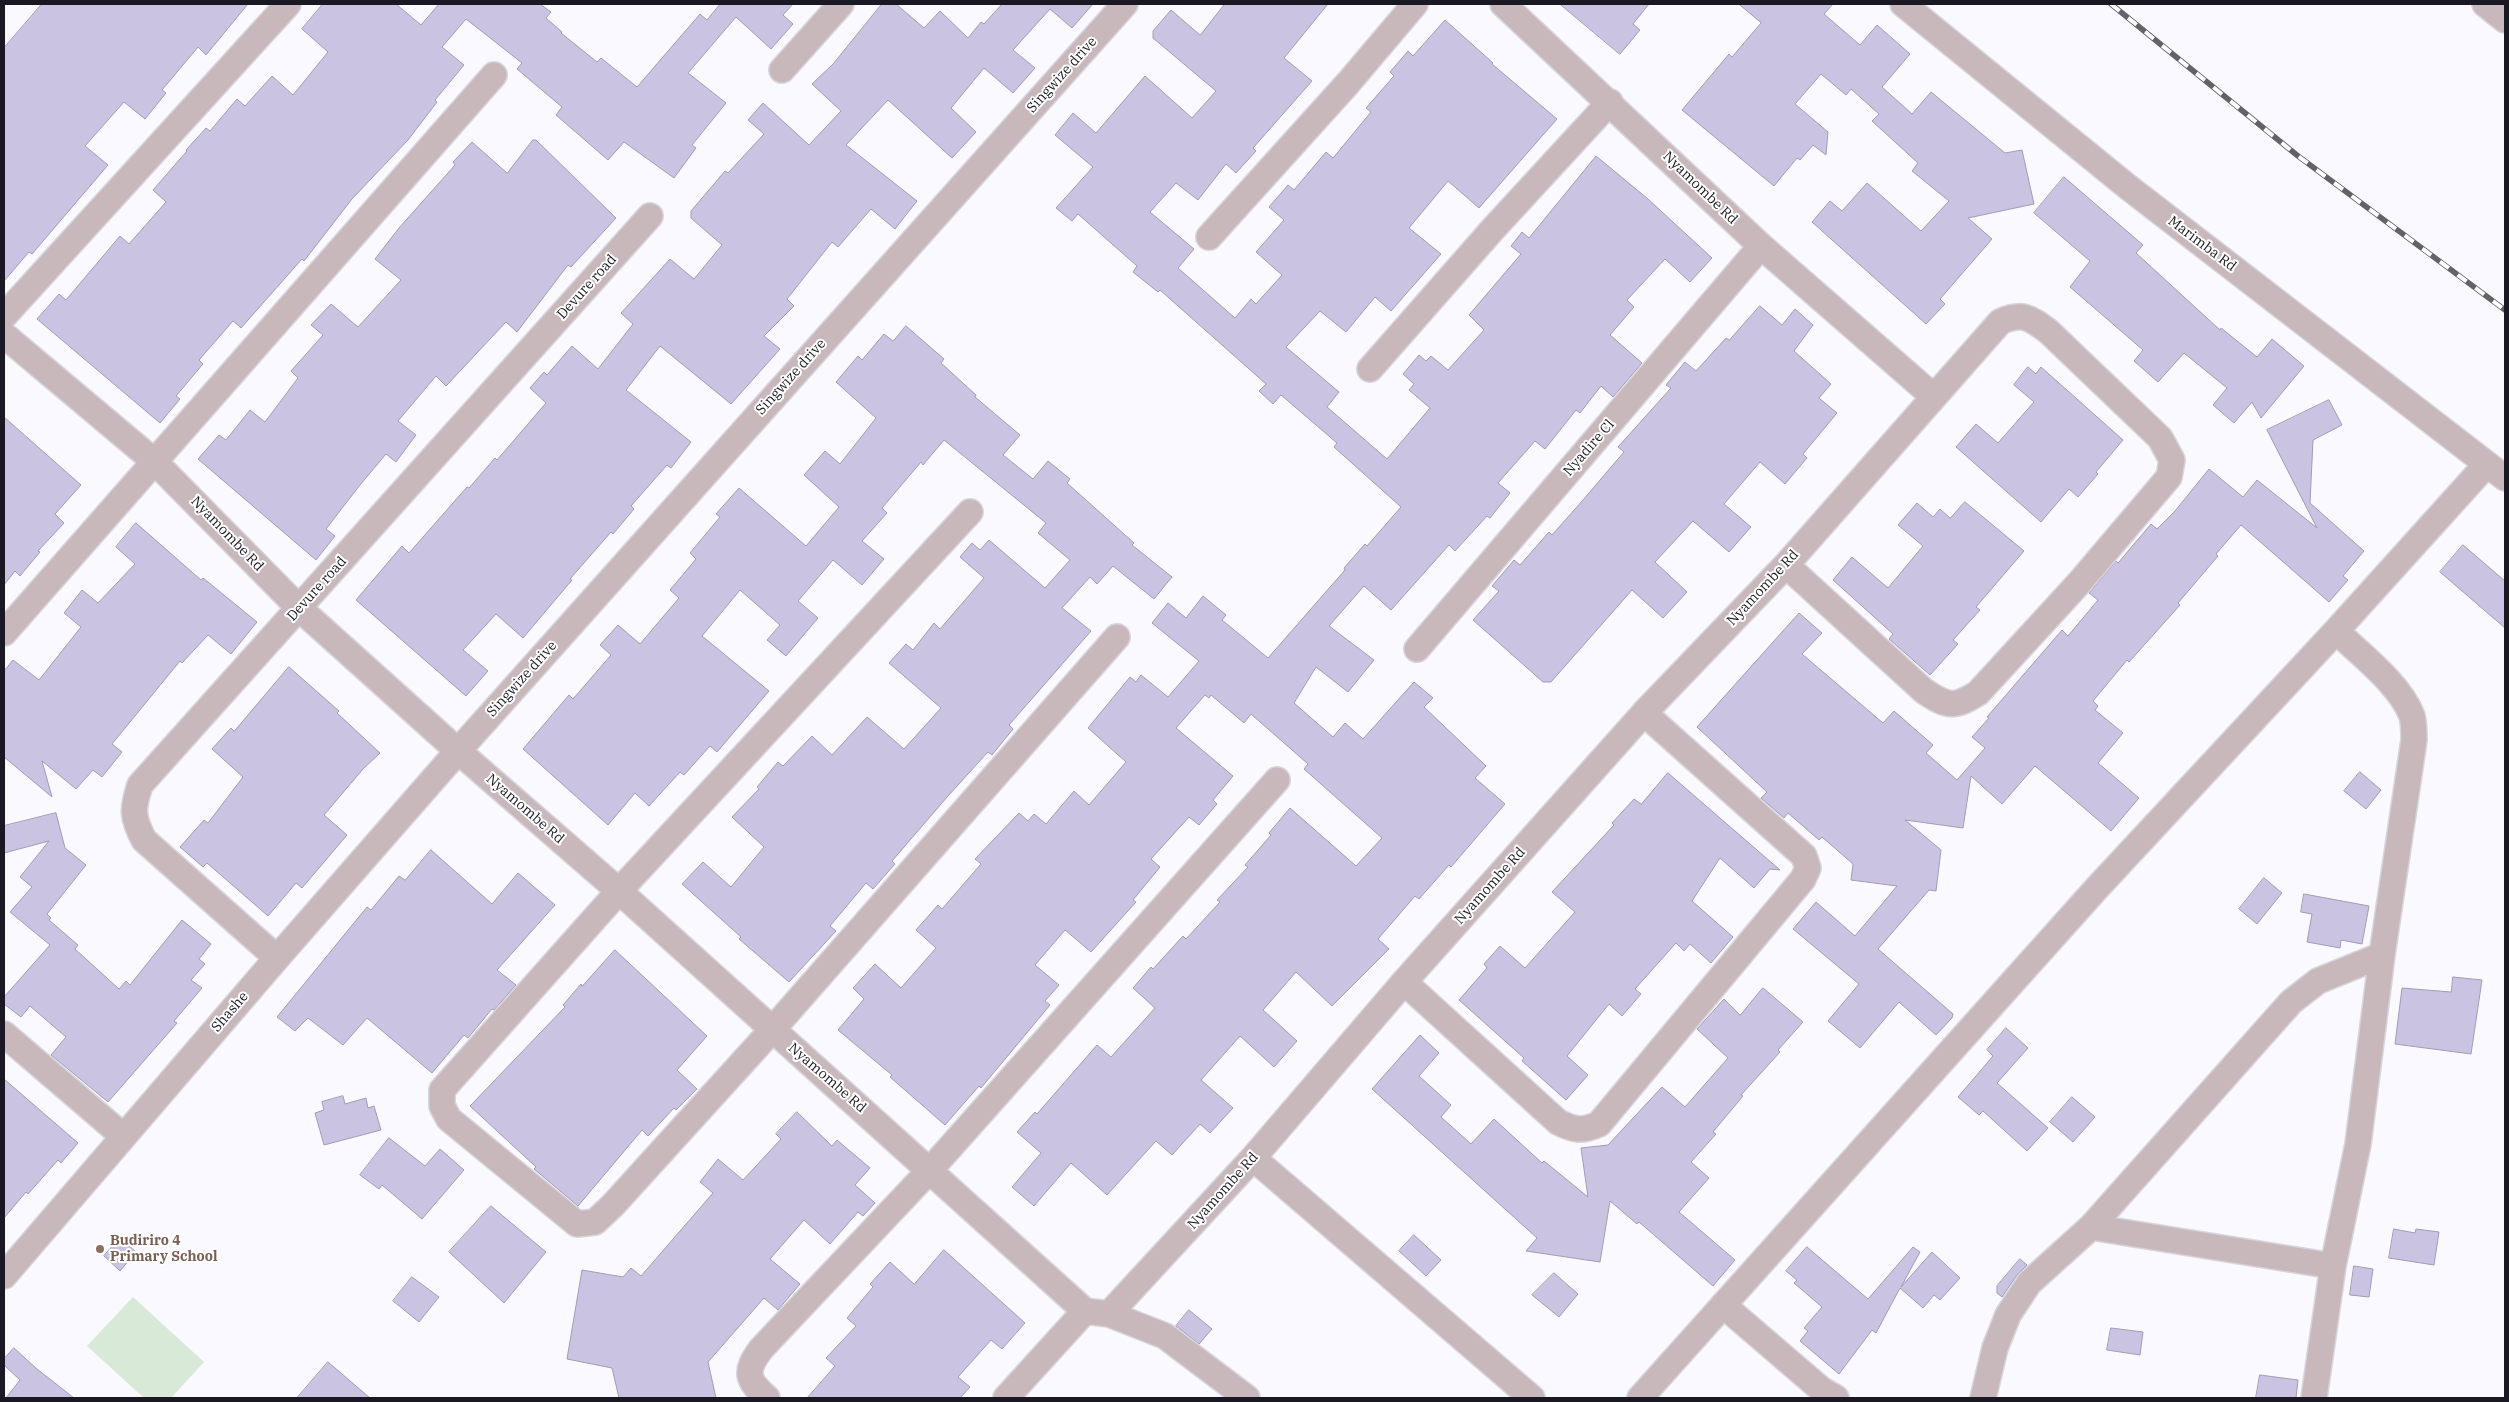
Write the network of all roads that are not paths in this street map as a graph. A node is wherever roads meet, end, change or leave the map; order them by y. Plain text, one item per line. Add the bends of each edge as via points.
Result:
1 (288, 4) edge
2 (840, 4) edge
3 (1125, 4) edge
4 (1415, 4) edge
5 (1503, 4) edge
6 (1903, 4) edge
7 (2485, 4) edge
8 (2505, 20) edge
9 (782, 70) dead end
10 (494, 75) dead end
11 (1610, 102) junction
12 (650, 216) dead end
13 (1209, 237) dead end
14 (1760, 246) junction
15 (4, 316) edge
16 (4, 335) edge
17 (1370, 369) dead end
18 (1934, 397) junction
19 (155, 462) junction
20 (2496, 471) edge
21 (970, 512) dead end
22 (1786, 565) junction
23 (300, 609) junction
24 (2336, 631) junction
25 (4, 633) edge
26 (1117, 637) dead end
27 (1416, 649) dead end
28 (1644, 713) junction
29 (458, 751) junction
30 (1276, 780) dead end
31 (619, 891) junction
32 (2382, 956) junction
33 (277, 958) junction
34 (1404, 982) junction
35 (772, 1030) junction
36 (4, 1034) edge
37 (123, 1136) junction
38 (1253, 1158) junction
39 (930, 1170) junction
40 (2091, 1227) junction
41 (2333, 1266) junction
42 (4, 1276) edge
43 (1723, 1305) junction
44 (1097, 1313) junction
45 (767, 1398) edge
46 (1006, 1398) edge
47 (1246, 1398) edge
48 (1532, 1398) edge
49 (1640, 1398) edge
50 (1836, 1398) edge
51 (1984, 1398) edge
52 (2314, 1398) edge

1 - 15 street
2 - 9 street
3 - 29 street, Singwize drive
4 - 13 street
5 - 11 street, Nyamombe Rd
6 - 20 street, Marimba Rd via 2128,187
7 - 8 street
10 - 19 street
11 - 14 street, Nyamombe Rd
11 - 17 street
12 - 23 street, Devure road
14 - 18 street, Nyamombe Rd
14 - 27 street, Nyadire Cl
16 - 19 street, Nyamombe Rd
18 - 22 street, Nyamombe Rd
18 - 22 street via 2000,322 2014,316 2030,318 2048,331 2160,438 2172,460 2168,477 2079,583 1978,693 1961,704 1941,703 1924,691
19 - 23 street, Nyamombe Rd
19 - 25 street
20 - 24 street
21 - 31 street
22 - 28 street, Nyamombe Rd
23 - 29 street, Nyamombe Rd
23 - 33 street, Devure road via 140,786 133,807 135,823 144,840
24 - 32 street via 2384,676 2412,717 2414,740
24 - 43 street via 2096,889
26 - 35 street
28 - 34 street, Nyamombe Rd
28 - 34 street via 1804,856 1808,868 1803,879 1598,1124 1586,1130 1558,1122
29 - 31 street, Nyamombe Rd
29 - 33 street, Shashe
30 - 39 street
31 - 35 street, Nyamombe Rd
31 - 35 street via 442,1090 442,1106 449,1119 577,1224 594,1222
32 - 40 street via 2318,981 2291,1002
32 - 41 street via 2358,1144
33 - 37 street, Shashe
34 - 38 street, Nyamombe Rd
35 - 39 street, Nyamombe Rd
36 - 37 street
37 - 42 street, Shashe
38 - 44 street, Nyamombe Rd
38 - 48 street
39 - 44 street, Nyamombe Rd
39 - 45 street via 760,1349 750,1375 752,1384
40 - 41 street
40 - 51 street via 2029,1282 2008,1315 1995,1348
41 - 52 street
43 - 49 street
43 - 50 street via 1822,1390
44 - 46 street
44 - 47 street via 1165,1336

